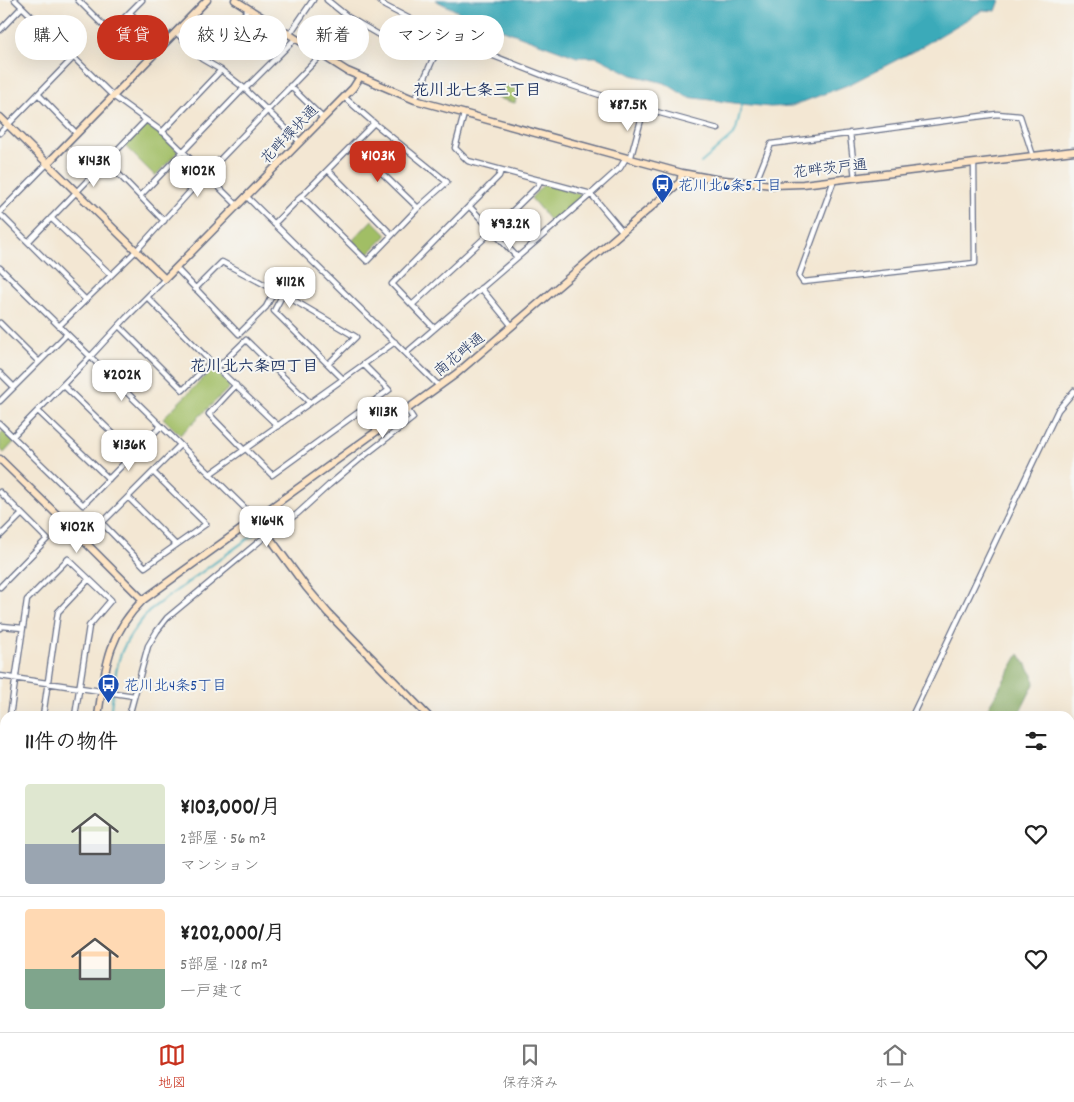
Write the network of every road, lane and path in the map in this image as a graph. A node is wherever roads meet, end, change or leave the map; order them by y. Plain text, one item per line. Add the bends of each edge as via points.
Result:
1 (15, 0) edge
2 (78, 0) edge
3 (142, 0) edge
4 (207, 0) edge
5 (235, 0) edge
6 (313, 0) edge
7 (327, 0) edge
8 (379, 0) edge
9 (22, 7) junction
10 (249, 9) junction
11 (130, 13) joint
12 (30, 15) edge
13 (243, 15) edge
14 (402, 15) edge
15 (0, 30) edge
16 (176, 32) junction
17 (179, 35) edge
18 (379, 35) edge
19 (292, 37) junction
20 (169, 39) edge
21 (297, 40) edge
22 (71, 60) edge
23 (75, 60) edge
24 (148, 60) edge
25 (204, 60) edge
26 (316, 60) edge
27 (329, 60) edge
28 (433, 60) edge
29 (504, 60) edge
30 (221, 70) junction
31 (360, 77) junction
32 (290, 86) junction
33 (244, 88) junction
34 (38, 94) junction
35 (113, 96) junction
36 (344, 97) junction
37 (415, 100) junction
38 (644, 109) junction
39 (267, 110) junction
40 (464, 114) junction
41 (0, 118) edge
42 (323, 118) junction
43 (146, 120) junction
44 (374, 123) junction
45 (8, 125) junction
46 (718, 129) dead end
47 (162, 132) junction
48 (0, 133) edge
49 (76, 133) junction
50 (850, 133) junction
51 (300, 142) junction
52 (353, 145) junction
53 (1074, 151) edge
54 (183, 152) junction
55 (1033, 156) junction
56 (628, 159) junction
57 (106, 162) junction
58 (47, 164) junction
59 (974, 164) junction
60 (328, 170) junction
61 (501, 170) junction
62 (682, 173) junction
63 (206, 174) junction
64 (855, 178) junction
65 (540, 180) junction
66 (834, 180) junction
67 (755, 184) junction
68 (76, 192) junction
69 (591, 194) junction
70 (140, 196) junction
71 (246, 196) junction
72 (302, 196) junction
73 (238, 205) junction
74 (469, 206) junction
75 (418, 208) junction
76 (0, 213) edge
77 (51, 218) junction
78 (164, 221) junction
79 (274, 224) junction
80 (492, 231) junction
81 (623, 232) junction
82 (392, 235) junction
83 (28, 242) junction
84 (136, 250) junction
85 (517, 257) junction
86 (0, 268) edge
87 (176, 268) junction
88 (111, 275) junction
89 (165, 279) junction
90 (481, 288) junction
91 (195, 289) junction
92 (146, 297) junction
93 (86, 300) junction
94 (412, 305) junction
95 (0, 323) edge
96 (60, 326) junction
97 (119, 326) junction
98 (512, 326) junction
99 (434, 328) junction
100 (67, 334) junction
101 (395, 342) junction
102 (406, 353) junction
103 (90, 357) junction
104 (39, 362) junction
105 (328, 364) junction
106 (364, 364) junction
107 (0, 373) edge
108 (343, 379) junction
109 (63, 384) junction
110 (236, 385) junction
111 (439, 386) junction
112 (14, 387) junction
113 (1074, 391) edge
114 (0, 401) edge
115 (310, 402) junction
116 (407, 409) junction
117 (38, 411) junction
118 (0, 424) edge
119 (161, 426) junction
120 (278, 426) junction
121 (13, 436) junction
122 (180, 445) junction
123 (245, 449) junction
124 (134, 454) junction
125 (0, 460) edge
126 (153, 472) junction
127 (210, 474) junction
128 (109, 479) junction
129 (0, 492) edge
130 (128, 497) junction
131 (22, 514) junction
132 (257, 521) junction
133 (102, 524) junction
134 (266, 533) junction
135 (0, 536) edge
136 (84, 541) junction
137 (176, 545) junction
138 (89, 579) junction
139 (0, 587) edge
140 (143, 600) junction
141 (0, 628) edge
142 (23, 628) junction
143 (0, 676) edge
144 (16, 678) junction
145 (48, 683) junction
146 (78, 688) junction
147 (105, 691) junction
148 (134, 696) junction
149 (11, 711) edge
150 (44, 711) edge
151 (75, 711) edge
152 (99, 711) edge
153 (130, 711) edge
154 (423, 711) edge
155 (914, 711) edge

1 - 9 street
2 - 11 street via 110,32
3 - 11 street
4 - 16 street
5 - 10 street, 花畔茨戸通
6 - 19 street
7 - 18 street
8 - 14 street
9 - 12 street
9 - 15 street
10 - 13 street
10 - 19 street, 花畔茨戸通
16 - 17 street
16 - 20 street
19 - 21 street, 花畔茨戸通
19 - 33 street
22 - 34 street
23 - 35 street
24 - 35 street
25 - 30 street
26 - 32 street
27 - 31 street, 花畔茨戸通
28 - 37 street
29 - 38 street
30 - 33 street
30 - 47 street
31 - 36 street, 花畔環状通
31 - 37 street, 花畔茨戸通
32 - 39 street
32 - 42 street
33 - 39 street
33 - 54 street
34 - 45 street
34 - 49 street
35 - 43 street
35 - 49 street
36 - 42 street, 花畔環状通
36 - 44 street
37 - 40 street, 花畔茨戸通
38 - 46 street
38 - 56 street
39 - 51 street
39 - 63 street
40 - 56 street, 花畔茨戸通
40 - 61 street via 455,148 468,161
41 - 45 street
42 - 51 street, 花畔環状通
43 - 47 street
43 - 57 street
44 - 52 street
44 - 75 street via 447,182
45 - 48 street
45 - 58 street
47 - 54 street
49 - 58 street
50 - 55 street via 997,114 1020,116
50 - 64 street
50 - 67 street via 771,144
51 - 71 street, 花畔環状通
52 - 60 street
52 - 75 street
53 - 55 street, 花畔茨戸通
54 - 63 street
54 - 70 street
55 - 59 street, 花畔茨戸通
56 - 62 street, 花畔茨戸通
56 - 69 street
57 - 68 street
57 - 70 street
58 - 68 street
58 - 76 street
59 - 64 street, 花畔茨戸通
59 - 66 street via 975,263 803,282 799,276
60 - 72 street
60 - 82 street
61 - 65 street
61 - 74 street
62 - 67 street, 花畔茨戸通
62 - 81 street, 南花畔通 via 680,182
63 - 73 street
63 - 78 street
64 - 66 street, 花畔茨戸通
65 - 69 street
65 - 80 street via 538,186
66 - 67 street, 花畔茨戸通
68 - 77 street
68 - 84 street
69 - 81 street
69 - 85 street
70 - 78 street
71 - 73 street, 花畔環状通
71 - 79 street
72 - 79 street
72 - 82 street via 367,261
73 - 87 street, 花畔環状通
74 - 80 street
74 - 94 street via 392,284
75 - 82 street
76 - 83 street
77 - 83 street
77 - 88 street
78 - 84 street
79 - 101 street
80 - 85 street
80 - 94 street
81 - 98 street, 南花畔通
83 - 93 street
84 - 88 street
84 - 89 street
85 - 90 street
86 - 96 street
87 - 89 street, 花畔環状通
87 - 91 street
88 - 93 street
89 - 92 street
90 - 98 street
90 - 99 street
91 - 91 street via 239,334 266,307 275,290 222,262
92 - 97 street
92 - 97 street via 211,362 183,390
93 - 96 street
94 - 99 street
95 - 104 street
96 - 100 street
97 - 103 street
98 - 111 street, 南花畔通
99 - 102 street
100 - 103 street
100 - 104 street
101 - 102 street
101 - 106 street
102 - 111 street
103 - 109 street
103 - 119 street
104 - 112 street
105 - 105 street via 274,310 283,294 356,337
105 - 108 street
106 - 108 street
106 - 123 street via 389,390 272,475
107 - 112 street
108 - 115 street
109 - 117 street
109 - 124 street
110 - 115 street via 218,368 246,340
110 - 120 street
110 - 123 street via 209,414
111 - 116 street, 南花畔通
112 - 114 street
113 - 155 street via 1058,410
115 - 120 street
116 - 132 street, 南花畔通
116 - 134 street via 413,418 297,514
117 - 121 street
117 - 128 street
118 - 121 street
119 - 122 street
119 - 124 street
120 - 123 street
121 - 128 street via 83,505
122 - 126 street
122 - 127 street
123 - 127 street
124 - 128 street
125 - 136 street
126 - 130 street
126 - 137 street via 206,524
127 - 132 street
129 - 131 street
130 - 133 street
130 - 137 street
131 - 135 street
131 - 139 street via 47,539
132 - 134 street
132 - 140 street, 南花畔通
133 - 136 street
133 - 137 street via 145,567
134 - 148 street via 157,630 148,646
134 - 154 street via 328,613
136 - 140 street
138 - 142 street via 68,558 28,600
138 - 145 street via 58,612
138 - 146 street via 111,600 88,626
140 - 147 street, 南花畔通 via 128,616 112,644 105,668
141 - 142 street
142 - 144 street
143 - 144 street
144 - 145 street
144 - 149 street
145 - 146 street
145 - 150 street
146 - 147 street
146 - 151 street
147 - 148 street
147 - 152 street, 南花畔通
148 - 153 street

